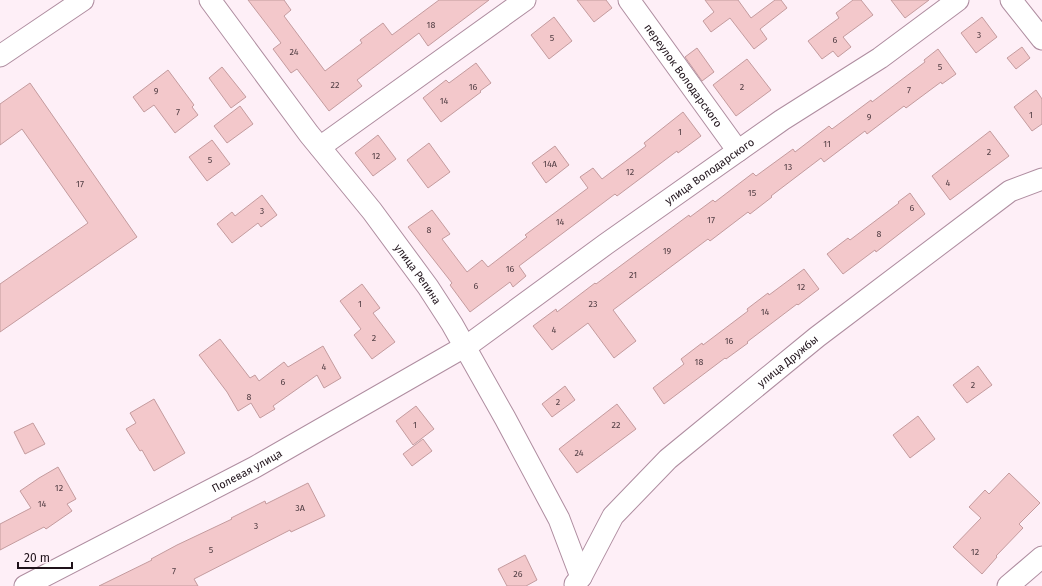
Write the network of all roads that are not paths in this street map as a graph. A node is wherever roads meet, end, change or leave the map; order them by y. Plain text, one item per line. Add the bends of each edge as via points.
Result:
1 (83, 0) edge
2 (210, 0) edge
3 (525, 0) edge
4 (629, 0) edge
5 (958, 0) edge
6 (1011, 0) edge
7 (1042, 39) edge
8 (0, 56) edge
9 (320, 147) junction
10 (738, 151) junction
11 (1042, 179) edge
12 (464, 347) junction
13 (1042, 557) edge
14 (577, 581) edge
15 (25, 586) edge
16 (1008, 586) edge

1 - 8 street
2 - 9 street, улица Репина
3 - 9 street
4 - 10 street, переулок Володарского
5 - 10 street, улица Володарского via 880,58
6 - 7 street
9 - 12 street, улица Репина via 423,280
10 - 12 street, улица Володарского
11 - 14 street, улица Дружбы via 1010,191 817,337 668,460 613,516
12 - 14 street, улица Репина via 560,519
12 - 15 street, Полевая улица via 255,467
13 - 16 street

